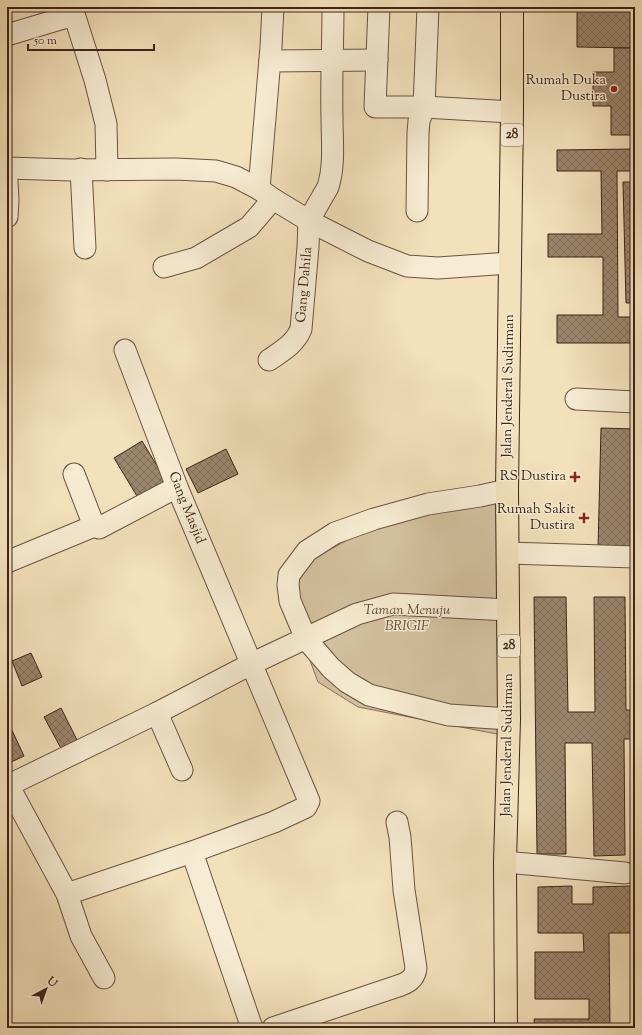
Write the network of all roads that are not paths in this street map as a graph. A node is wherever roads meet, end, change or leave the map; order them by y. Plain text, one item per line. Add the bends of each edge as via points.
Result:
1 (273, 7) edge
2 (334, 7) edge
3 (379, 7) edge
4 (428, 7) edge
5 (512, 7) edge
6 (7, 35) edge
7 (377, 60) junction
8 (270, 61) junction
9 (332, 61) junction
10 (424, 107) junction
11 (512, 112) junction
12 (7, 168) edge
13 (81, 169) junction
14 (107, 170) junction
15 (7, 181) edge
16 (266, 194) junction
17 (417, 211) dead end
18 (7, 217) edge
19 (309, 220) junction
20 (85, 248) dead end
21 (510, 263) junction
22 (164, 267) dead end
23 (124, 350) dead end
24 (269, 360) dead end
25 (576, 399) dead end
26 (635, 402) edge
27 (74, 474) dead end
28 (177, 486) junction
29 (507, 490) junction
30 (94, 526) junction
31 (508, 553) junction
32 (635, 557) edge
33 (7, 562) edge
34 (508, 610) junction
35 (306, 639) junction
36 (252, 664) junction
37 (156, 713) junction
38 (509, 719) junction
39 (182, 770) dead end
40 (7, 785) edge
41 (397, 822) dead end
42 (192, 852) junction
43 (505, 862) junction
44 (625, 873) dead end
45 (67, 894) junction
46 (104, 978) dead end
47 (252, 1028) edge
48 (273, 1028) edge
49 (506, 1028) edge

1 - 8 street
2 - 9 street
3 - 7 street
4 - 10 street
5 - 11 main road, Jalan Jenderal Sudirman / 28
6 - 14 street via 67,17 75,17 106,124
7 - 9 street
7 - 10 street via 375,107
8 - 9 street
8 - 16 street
9 - 19 street via 330,181
10 - 11 street
10 - 17 street via 418,133
11 - 21 main road, Jalan Jenderal Sudirman / 28
12 - 13 street
13 - 14 street
13 - 20 street
14 - 16 street via 216,171
15 - 18 street
16 - 19 street
16 - 22 street via 250,227 196,258
19 - 21 street via 368,251 407,266 438,268
19 - 24 street, Gang Dahila via 301,329 296,339
21 - 29 main road, Jalan Jenderal Sudirman / 28
23 - 28 street, Gang Masjid
25 - 26 street
27 - 30 street
28 - 30 street via 99,528
28 - 36 street, Gang Masjid
29 - 31 main road, Jalan Jenderal Sudirman / 28
29 - 35 street via 428,504 374,519 335,533 307,551 289,575 288,585 290,601
30 - 33 street
31 - 32 street
31 - 34 main road, Jalan Jenderal Sudirman / 28
34 - 35 street via 393,604 357,614
34 - 38 main road, Jalan Jenderal Sudirman / 28
35 - 36 street
35 - 38 street via 331,668 347,682 369,695 449,715
36 - 37 street
36 - 42 street, Gang Masjid via 309,803 306,807 274,822
37 - 39 street
37 - 40 street
38 - 43 main road, Jalan Jenderal Sudirman / 28
40 - 45 street
41 - 48 street via 416,968 412,979 401,985
42 - 45 street
42 - 47 street
43 - 44 street
43 - 49 main road, Jalan Jenderal Sudirman / 28
45 - 46 street via 81,936

